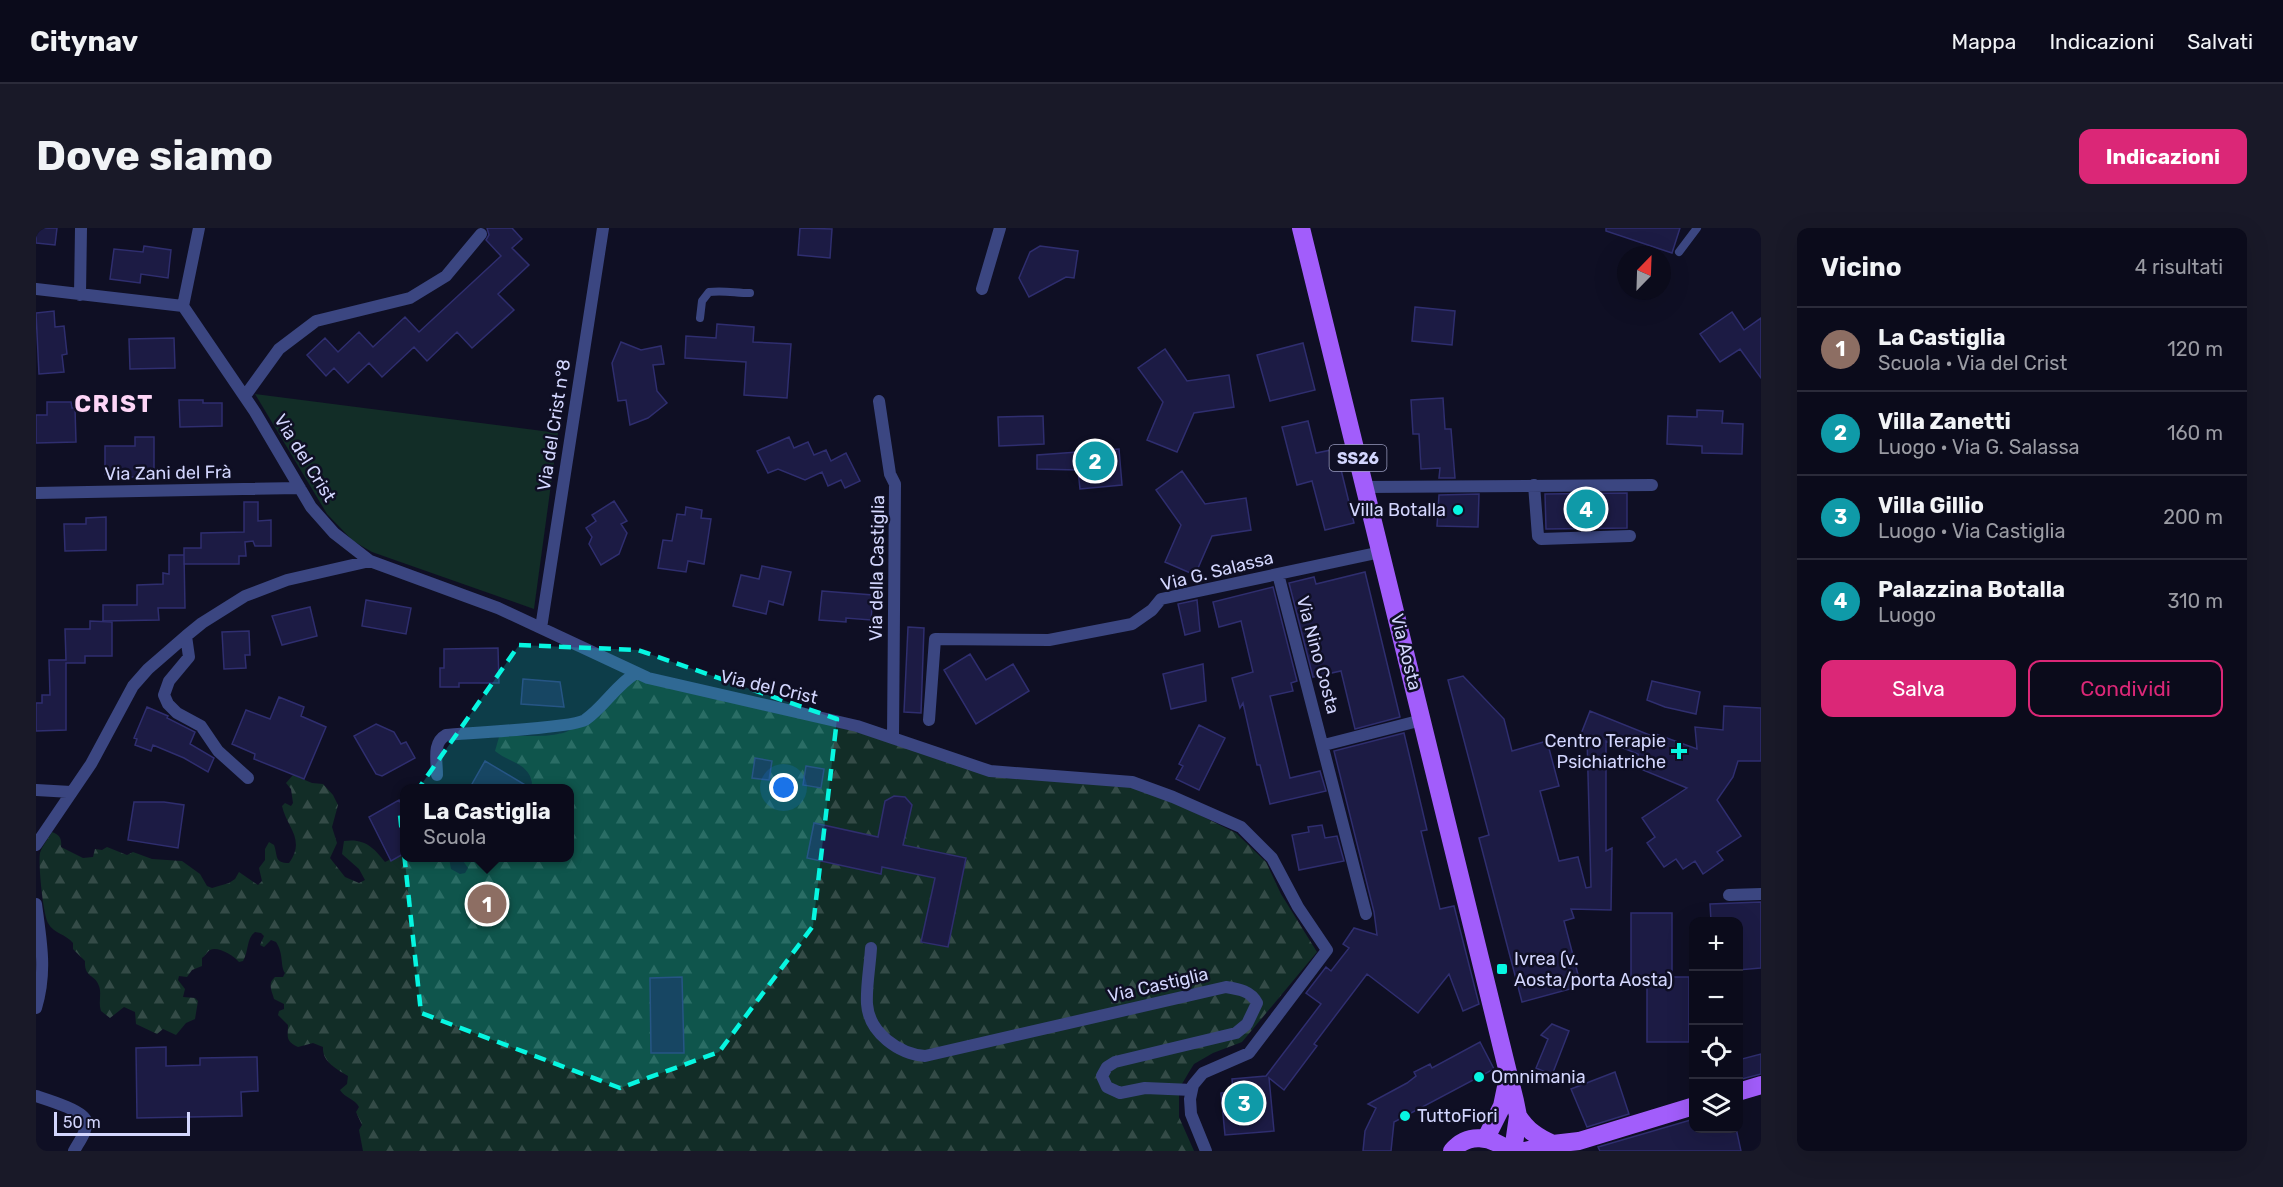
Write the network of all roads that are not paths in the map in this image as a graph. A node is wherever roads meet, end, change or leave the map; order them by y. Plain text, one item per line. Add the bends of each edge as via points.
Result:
1 (81, 228) edge
2 (199, 228) edge
3 (603, 228) edge
4 (1000, 228) edge
5 (1301, 228) edge
6 (1697, 228) edge
7 (481, 234) dead end
8 (1679, 252) dead end
9 (36, 289) edge
10 (982, 289) dead end
11 (750, 293) dead end
12 (80, 295) junction
13 (183, 306) junction
14 (700, 318) dead end
15 (245, 396) junction
16 (879, 401) dead end
17 (1534, 485) junction
18 (1652, 485) dead end
19 (1365, 487) junction
20 (300, 488) junction
21 (36, 493) edge
22 (1630, 536) dead end
23 (1381, 552) junction
24 (370, 561) junction
25 (1278, 574) junction
26 (541, 628) junction
27 (186, 636) junction
28 (636, 673) junction
29 (929, 720) dead end
30 (1422, 720) junction
31 (893, 738) junction
32 (1324, 745) junction
33 (437, 775) dead end
34 (249, 778) dead end
35 (73, 789) junction
36 (36, 790) edge
37 (36, 845) edge
38 (1761, 894) edge
39 (1729, 895) dead end
40 (36, 904) edge
41 (1366, 914) dead end
42 (871, 948) dead end
43 (40, 970) edge
44 (39, 992) edge
45 (36, 1008) edge
46 (1508, 1077) junction
47 (1761, 1085) edge
48 (1192, 1090) junction
49 (1743, 1090) edge
50 (36, 1096) edge
51 (1689, 1108) edge
52 (1518, 1116) junction
53 (1486, 1138) junction
54 (1553, 1144) junction
55 (74, 1151) edge
56 (1206, 1151) edge
57 (1452, 1151) edge
58 (1511, 1151) edge
59 (1525, 1151) edge

1 - 12 street
2 - 13 street
3 - 26 street, Via del Crist n°8
4 - 10 street
5 - 19 main road, Via Aosta / SS26
6 - 8 lane
7 - 15 street via 446,276 410,298 316,321 279,349
9 - 12 street
11 - 14 lane via 709,292 702,301
12 - 13 street
13 - 15 street, Via del Crist
15 - 20 street, Via del Crist
16 - 31 street, Via della Castiglia via 890,474 896,484
17 - 18 street
17 - 19 street
17 - 22 street via 1541,539
19 - 23 main road, Via Aosta / SS26
20 - 21 street, Via Zani del Frà
20 - 24 street, Via del Crist via 334,533
23 - 25 street, Via G. Salassa
23 - 30 main road, Via Aosta / SS26
24 - 26 street, Via del Crist
24 - 27 street via 287,580 244,596
25 - 29 street, Via G. Salassa via 1161,599 1132,624 1049,640 935,639
25 - 32 street, Via Nino Costa
26 - 28 street, Via del Crist
27 - 34 street via 189,657 169,681 164,695 177,713 201,726 218,751
27 - 35 street via 133,686
28 - 31 street, Via del Crist
28 - 33 street via 584,721 446,735 436,746
30 - 32 street
30 - 46 main road, Via Aosta / SS26
31 - 48 street via 990,771 1132,782 1241,827 1272,858 1327,950 1249,1053 1203,1073
32 - 41 street, Via Nino Costa
35 - 36 street
35 - 37 street
38 - 39 street
40 - 43 street
42 - 48 street, Via Castiglia via 867,1006 873,1023 883,1037 915,1056 1226,987 1248,993 1257,1003 1247,1024 1236,1033 1115,1062 1102,1076 1107,1087 1120,1093 1145,1088
43 - 44 street
44 - 45 street
46 - 52 main road, Via Aosta / SS26
46 - 53 main road, Via Aosta / SS26 via 1502,1106
47 - 49 main road
48 - 56 street via 1191,1114
50 - 55 street via 84,1116 85,1130
51 - 54 main road via 1579,1141
52 - 54 main road, SS26 via 1537,1138
52 - 58 main road, Via Aosta / SS26
53 - 57 main road via 1462,1141
53 - 58 main road
54 - 59 main road

